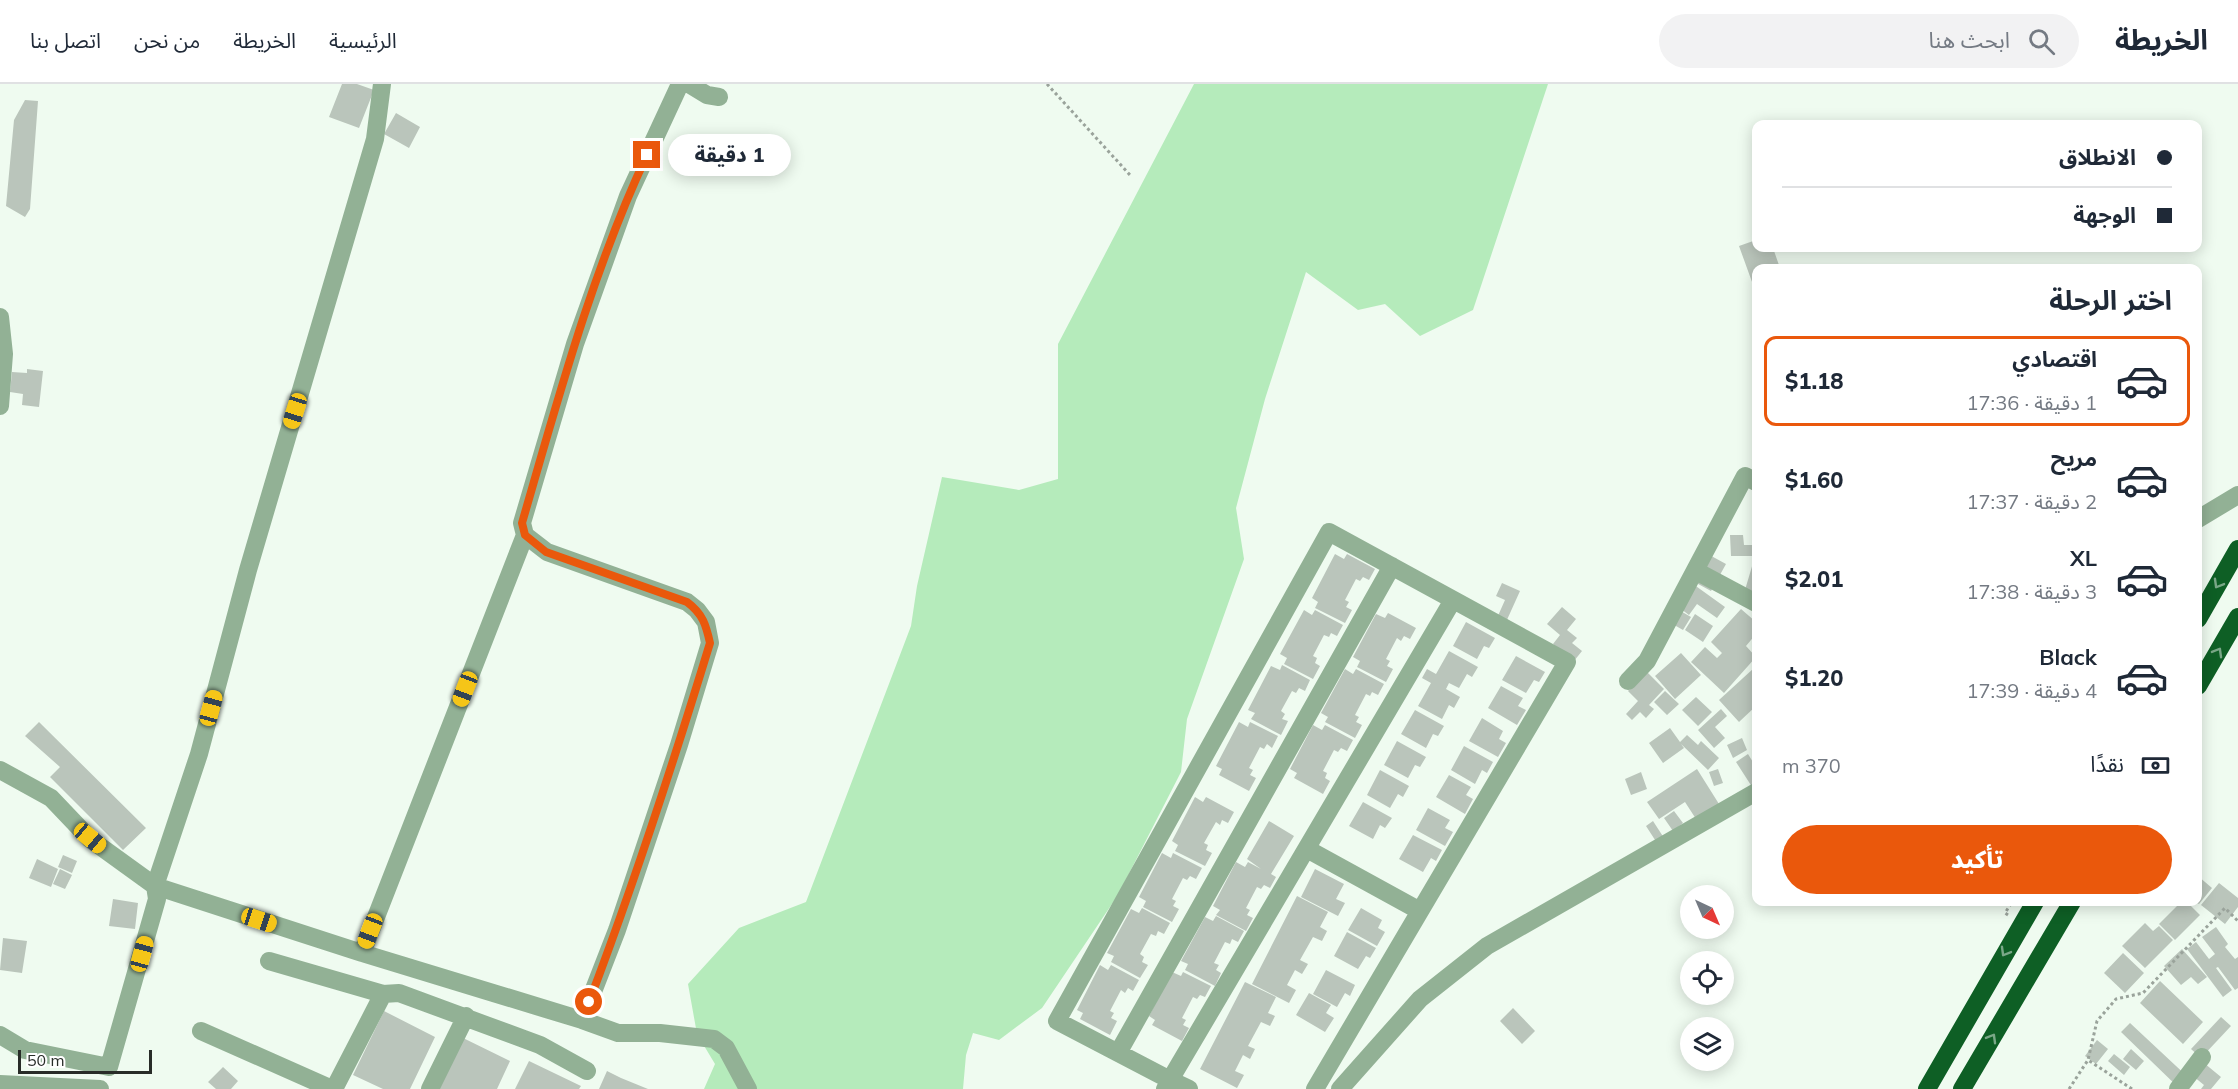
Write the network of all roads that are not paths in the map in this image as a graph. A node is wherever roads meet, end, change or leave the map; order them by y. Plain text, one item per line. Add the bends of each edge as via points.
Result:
1 (382, 84) edge
2 (680, 84) edge
3 (689, 84) edge
4 (719, 97) dead end
5 (0, 317) edge
6 (0, 406) edge
7 (1752, 480) edge
8 (2238, 495) edge
9 (2202, 517) edge
10 (525, 535) junction
11 (2238, 549) edge
12 (1392, 566) junction
13 (1696, 571) junction
14 (1453, 600) junction
15 (1752, 601) edge
16 (2202, 612) edge
17 (2238, 617) edge
18 (2202, 679) edge
19 (1628, 681) dead end
20 (0, 770) edge
21 (1752, 794) edge
22 (1308, 849) junction
23 (156, 886) junction
24 (2033, 906) edge
25 (2070, 906) edge
26 (1420, 911) junction
27 (362, 953) junction
28 (269, 961) dead end
29 (383, 994) junction
30 (466, 1016) junction
31 (582, 1020) junction
32 (201, 1031) dead end
33 (0, 1035) edge
34 (1118, 1053) junction
35 (2202, 1057) dead end
36 (587, 1071) dead end
37 (1167, 1084) edge
38 (3, 1086) edge
39 (100, 1089) edge
40 (333, 1089) edge
41 (430, 1089) edge
42 (748, 1089) edge
43 (1190, 1089) edge
44 (1315, 1089) edge
45 (1340, 1089) edge
46 (1927, 1089) edge
47 (1962, 1089) edge
48 (2178, 1089) edge

1 - 23 street via 375,140 248,570 199,753
2 - 10 street via 628,196 575,344 522,523
3 - 4 street
5 - 6 street via 4,354
7 - 13 street via 1745,476
8 - 9 street
10 - 27 street
10 - 31 street via 546,552 687,602 706,622 710,643 632,887
11 -> 16 highway
12 - 14 street
12 - 34 street
12 - 34 street via 1329,532 1057,1021
13 - 15 street
13 - 19 street via 1647,661
14 - 22 street
14 - 26 street via 1568,662
18 -> 17 highway
20 - 23 street via 51,798 90,838
21 - 45 street via 1487,946 1420,999
22 - 26 street
22 - 37 street
23 - 27 street
23 - 33 street via 157,898 109,1067 26,1050
24 -> 46 highway
47 -> 25 highway
26 - 44 street
27 - 31 street
28 - 29 street
29 - 30 street via 399,993
29 - 40 street
30 - 36 street via 540,1045
30 - 41 street
31 - 42 street via 618,1033 714,1039 726,1048
32 - 40 street
34 - 37 street
35 - 48 street
37 - 43 street
38 - 39 street

